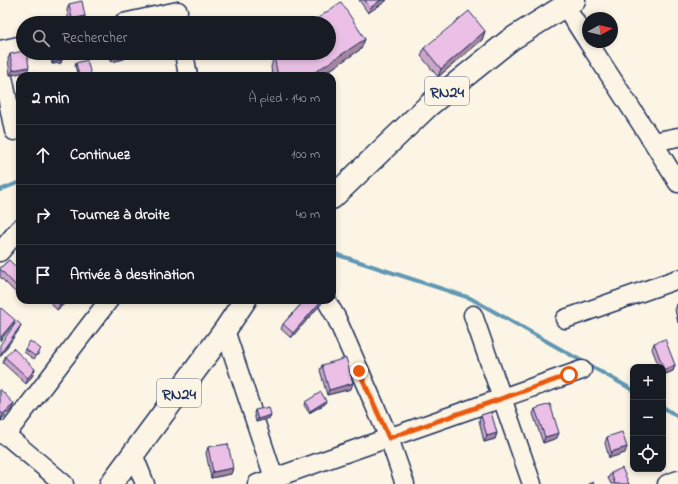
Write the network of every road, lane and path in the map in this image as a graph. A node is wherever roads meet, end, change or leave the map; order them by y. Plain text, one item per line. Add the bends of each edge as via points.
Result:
1 (569, 3) edge
2 (178, 11) edge
3 (155, 16) edge
4 (582, 30) edge
5 (16, 47) edge
6 (592, 48) edge
7 (0, 50) edge
8 (185, 60) edge
9 (0, 62) edge
10 (187, 72) edge
11 (14, 131) dead end
12 (678, 137) edge
13 (653, 142) junction
14 (678, 183) edge
15 (336, 194) edge
16 (16, 233) edge
17 (0, 252) edge
18 (678, 279) edge
19 (106, 304) edge
20 (242, 304) edge
21 (328, 304) edge
22 (474, 315) dead end
23 (565, 319) dead end
24 (225, 330) junction
25 (582, 370) dead end
26 (502, 398) junction
27 (3, 433) edge
28 (389, 438) junction
29 (133, 454) junction
30 (678, 480) edge
31 (275, 481) edge
32 (64, 484) edge
33 (111, 484) edge
34 (145, 484) edge
35 (257, 484) edge
36 (405, 484) edge
37 (532, 484) edge
38 (667, 484) edge

1 - 4 street
1 - 15 main road, RN24 via 510,40 428,106
2 - 3 street
5 - 7 street
6 - 13 street
8 - 10 street
9 - 11 street
12 - 13 street
13 - 14 street
16 - 17 street
18 - 23 street
19 - 27 street
20 - 24 main road, RN24
21 - 28 street
22 - 26 street
24 - 29 main road, RN24
24 - 31 street
25 - 26 street
26 - 28 street
26 - 37 street
27 - 32 street
28 - 31 street
28 - 36 street
29 - 33 main road, RN24
29 - 34 street
30 - 38 street
31 - 35 street

